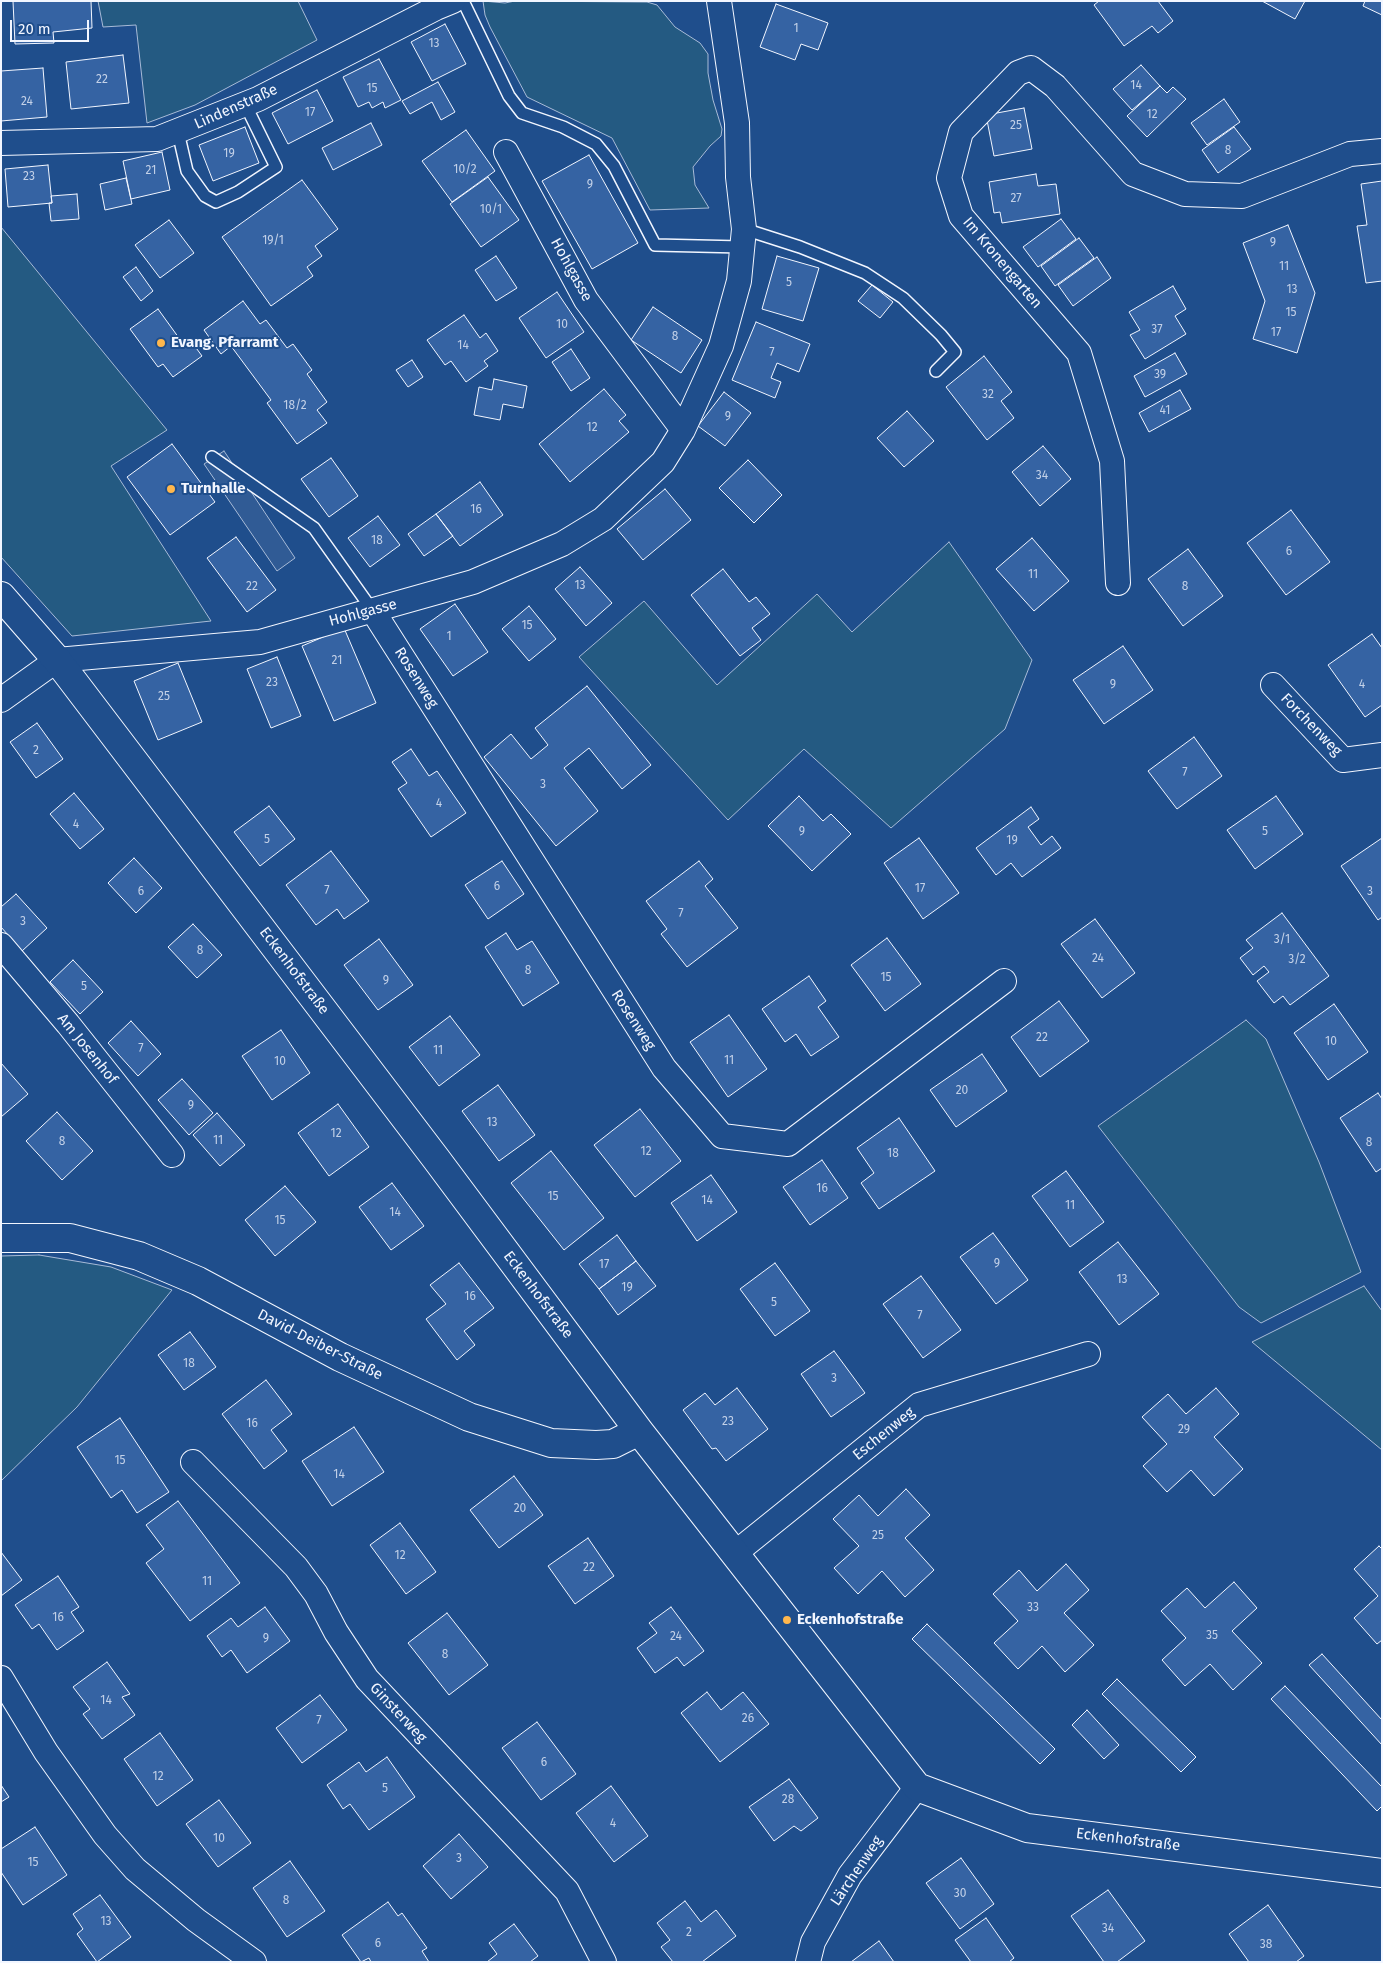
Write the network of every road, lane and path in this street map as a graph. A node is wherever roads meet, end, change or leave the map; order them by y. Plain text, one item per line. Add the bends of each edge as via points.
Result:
1 (453, 1) edge
2 (463, 1) edge
3 (719, 1) edge
4 (245, 104) junction
5 (178, 132) junction
6 (1, 143) edge
7 (1382, 151) edge
8 (506, 152) dead end
9 (744, 238) junction
10 (936, 371) dead end
11 (683, 430) junction
12 (212, 457) dead end
13 (1118, 583) dead end
14 (1, 596) edge
15 (373, 611) junction
16 (57, 660) junction
17 (1273, 685) dead end
18 (1, 700) edge
19 (1382, 755) edge
20 (1, 945) edge
21 (1004, 981) dead end
22 (172, 1155) dead end
23 (1, 1238) edge
24 (1088, 1354) dead end
25 (639, 1431) junction
26 (193, 1462) dead end
27 (734, 1554) junction
28 (1, 1678) edge
29 (917, 1787) junction
30 (1382, 1872) edge
31 (254, 1962) edge
32 (604, 1962) edge
33 (808, 1962) edge

1 - 4 street, Lindenstraße
2 - 9 lane via 509,96 522,113 563,127 596,144 614,166 656,245
3 - 9 street, Hohlgasse via 737,123
4 - 5 street, Lindenstraße
4 - 5 lane via 276,167 216,202 205,196 187,171
5 - 6 street, Lindenstraße via 157,139
7 - 13 street, Im Kronengarten via 1350,154 1242,196 1185,194 1133,174 1055,86 1031,68 1018,73 961,132 949,178 961,216 1079,353 1112,461
8 - 11 street, Hohlgasse via 586,300
9 - 10 lane via 800,247 866,273 902,298 955,352
9 - 11 street, Hohlgasse via 739,281 721,346
11 - 15 street, Hohlgasse via 663,462 617,506 603,519 562,544 473,582
12 - 15 lane via 314,528
14 - 16 street, Eckenhofstraße
15 - 16 street, Hohlgasse via 260,642
15 - 21 street, Rosenweg via 664,1068 722,1136 788,1144
16 - 18 street
16 - 25 street, Eckenhofstraße
17 - 19 street, Forchenweg via 1343,760
20 - 22 street, Am Josenhof
23 - 25 street, David-Deiber-Straße via 70,1238 139,1256 198,1281 340,1357 461,1414 542,1440 612,1444
24 - 27 street, Eschenweg via 919,1405
25 - 27 street, Eckenhofstraße
26 - 32 street, Ginsterweg via 296,1567 367,1679 566,1891
27 - 29 street, Eckenhofstraße
28 - 31 street via 46,1752 105,1835 135,1870
29 - 30 street, Eckenhofstraße via 1027,1828
29 - 33 street, Lärchenweg via 850,1875 812,1942

